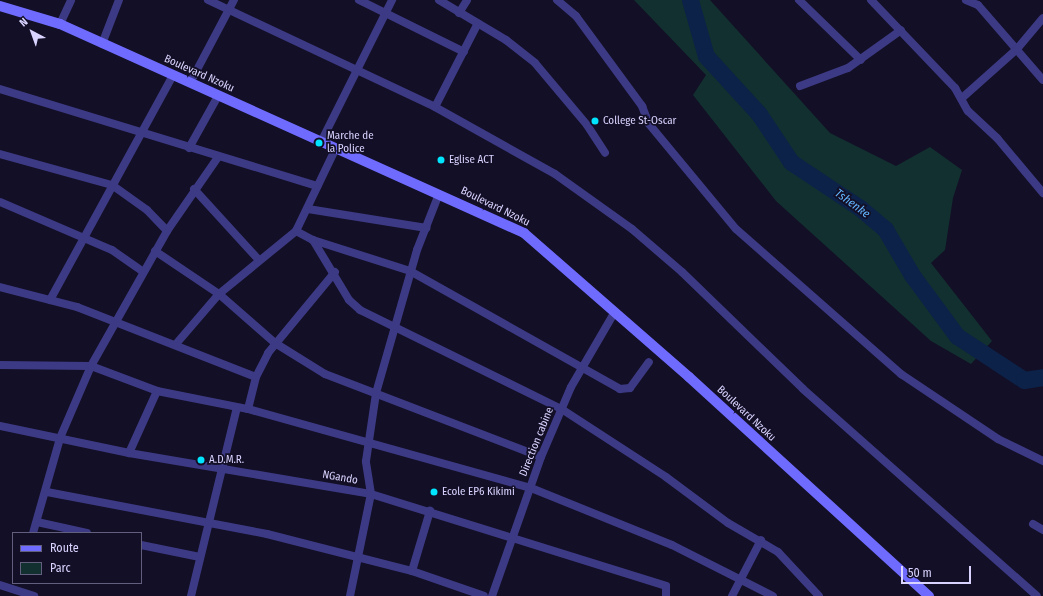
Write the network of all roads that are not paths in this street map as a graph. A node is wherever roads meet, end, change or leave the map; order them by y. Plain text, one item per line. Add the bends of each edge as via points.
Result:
1 (71, 0) edge
2 (119, 0) edge
3 (208, 0) edge
4 (234, 0) edge
5 (359, 0) edge
6 (392, 0) edge
7 (438, 0) edge
8 (467, 0) edge
9 (557, 0) edge
10 (799, 0) edge
11 (871, 0) edge
12 (966, 0) edge
13 (0, 6) edge
14 (228, 11) junction
15 (386, 13) junction
16 (459, 13) junction
17 (1043, 18) edge
18 (478, 23) junction
19 (60, 24) junction
20 (901, 30) junction
21 (102, 44) junction
22 (1017, 49) junction
23 (464, 52) junction
24 (861, 60) junction
25 (356, 70) junction
26 (174, 75) junction
27 (1043, 80) edge
28 (190, 83) junction
29 (800, 86) dead end
30 (0, 89) edge
31 (218, 96) junction
32 (962, 98) junction
33 (436, 107) junction
34 (142, 134) junction
35 (322, 142) junction
36 (189, 148) junction
37 (336, 148) junction
38 (605, 153) dead end
39 (0, 154) edge
40 (218, 157) junction
41 (112, 185) junction
42 (318, 186) junction
43 (194, 189) junction
44 (1043, 193) edge
45 (440, 194) junction
46 (0, 202) edge
47 (308, 209) junction
48 (426, 228) junction
49 (167, 231) junction
50 (296, 231) junction
51 (83, 237) junction
52 (313, 240) junction
53 (155, 251) junction
54 (258, 259) junction
55 (410, 271) junction
56 (143, 272) junction
57 (334, 272) junction
58 (0, 287) edge
59 (219, 294) junction
60 (50, 300) junction
61 (614, 313) junction
62 (115, 322) junction
63 (393, 329) junction
64 (275, 343) junction
65 (176, 344) junction
66 (649, 362) dead end
67 (0, 365) edge
68 (91, 366) junction
69 (584, 367) junction
70 (256, 377) junction
71 (157, 391) junction
72 (376, 393) junction
73 (237, 408) junction
74 (248, 409) junction
75 (562, 410) junction
76 (0, 426) edge
77 (60, 438) junction
78 (367, 443) junction
79 (129, 453) junction
80 (541, 457) junction
81 (1043, 461) edge
82 (221, 469) junction
83 (531, 488) junction
84 (47, 492) junction
85 (371, 494) junction
86 (430, 511) junction
87 (37, 522) junction
88 (1033, 524) dead end
89 (208, 525) junction
90 (1043, 530) edge
91 (33, 532) edge
92 (82, 532) edge
93 (514, 537) junction
94 (761, 540) junction
95 (142, 544) edge
96 (200, 557) junction
97 (360, 558) junction
98 (412, 571) junction
99 (740, 580) junction
100 (0, 585) edge
101 (14, 590) edge
102 (34, 596) edge
103 (192, 596) edge
104 (350, 596) edge
105 (484, 596) edge
106 (492, 596) edge
107 (666, 596) edge
108 (732, 596) edge
109 (773, 596) edge
110 (819, 596) edge
111 (929, 596) edge
112 (1037, 596) edge

1 - 19 street
2 - 21 street
3 - 14 street
4 - 14 street
5 - 15 street
6 - 15 street
7 - 16 street
8 - 16 street
9 - 81 street via 576,16 642,106 649,124 710,201 736,229 901,374 998,439
10 - 24 street
11 - 20 street
12 - 22 street via 978,5
13 - 19 street, Boulevard Nzoku
14 - 25 street
14 - 28 street
15 - 23 street
15 - 25 street
16 - 18 street
17 - 22 street
18 - 23 street
18 - 38 street via 536,63 587,125
19 - 21 street, Boulevard Nzoku
20 - 24 street
20 - 32 street
21 - 26 street, Boulevard Nzoku
22 - 27 street
22 - 32 street
23 - 33 street
24 - 29 street
25 - 33 street
25 - 35 street
26 - 28 street, Boulevard Nzoku
26 - 34 street
28 - 31 street, Boulevard Nzoku
30 - 34 street
31 - 35 street, Boulevard Nzoku
31 - 36 street
32 - 44 street via 968,111 997,138
33 - 112 street via 555,174 659,250 803,388
34 - 36 street
34 - 41 street
35 - 37 street, Boulevard Nzoku
36 - 40 street
37 - 42 street
37 - 45 street, Boulevard Nzoku
39 - 41 street
40 - 42 street
40 - 43 street
41 - 49 street via 147,210
41 - 51 street
42 - 47 street
43 - 49 street
43 - 54 street
45 - 48 street
45 - 61 street, Boulevard Nzoku via 524,233
46 - 51 street
47 - 48 street
47 - 50 street
48 - 55 street
49 - 53 street
50 - 52 street
50 - 54 street
51 - 56 street via 125,256
51 - 60 street
52 - 55 street
52 - 57 street
53 - 56 street
53 - 59 street
54 - 59 street
55 - 63 street
55 - 69 street
56 - 62 street
57 - 63 street via 353,305
57 - 64 street
58 - 60 street
59 - 64 street
59 - 65 street
60 - 62 street
61 - 69 street, Direction cabine
61 - 111 street, Boulevard Nzoku
62 - 65 street
62 - 68 street
63 - 72 street
63 - 75 street
64 - 70 street
64 - 72 street via 325,374
65 - 70 street
66 - 69 street via 625,390
67 - 68 street
68 - 71 street
68 - 77 street
69 - 75 street, Direction cabine
70 - 74 street
71 - 73 street
71 - 79 street
72 - 78 street
72 - 80 street
73 - 74 street
73 - 82 street
74 - 78 street
75 - 80 street, Direction cabine
75 - 94 street via 666,477 728,523
76 - 77 street, NGando
77 - 79 street, NGando
77 - 84 street
78 - 83 street
78 - 85 street
79 - 82 street, NGando
80 - 83 street, Direction cabine
82 - 85 street, NGando
82 - 89 street
83 - 93 street, Direction cabine
83 - 99 street via 583,506
84 - 87 street
84 - 89 street
85 - 86 street, NGando
85 - 97 street
86 - 93 street, NGando
86 - 98 street
87 - 91 street
87 - 92 street
88 - 90 street
89 - 96 street
89 - 97 street via 267,534
93 - 106 street, Direction cabine
93 - 107 street, NGando via 667,587
94 - 99 street
94 - 110 street via 778,552
95 - 96 street
96 - 103 street
97 - 98 street
97 - 104 street
98 - 105 street
99 - 108 street
99 - 109 street
100 - 101 street
101 - 102 street

